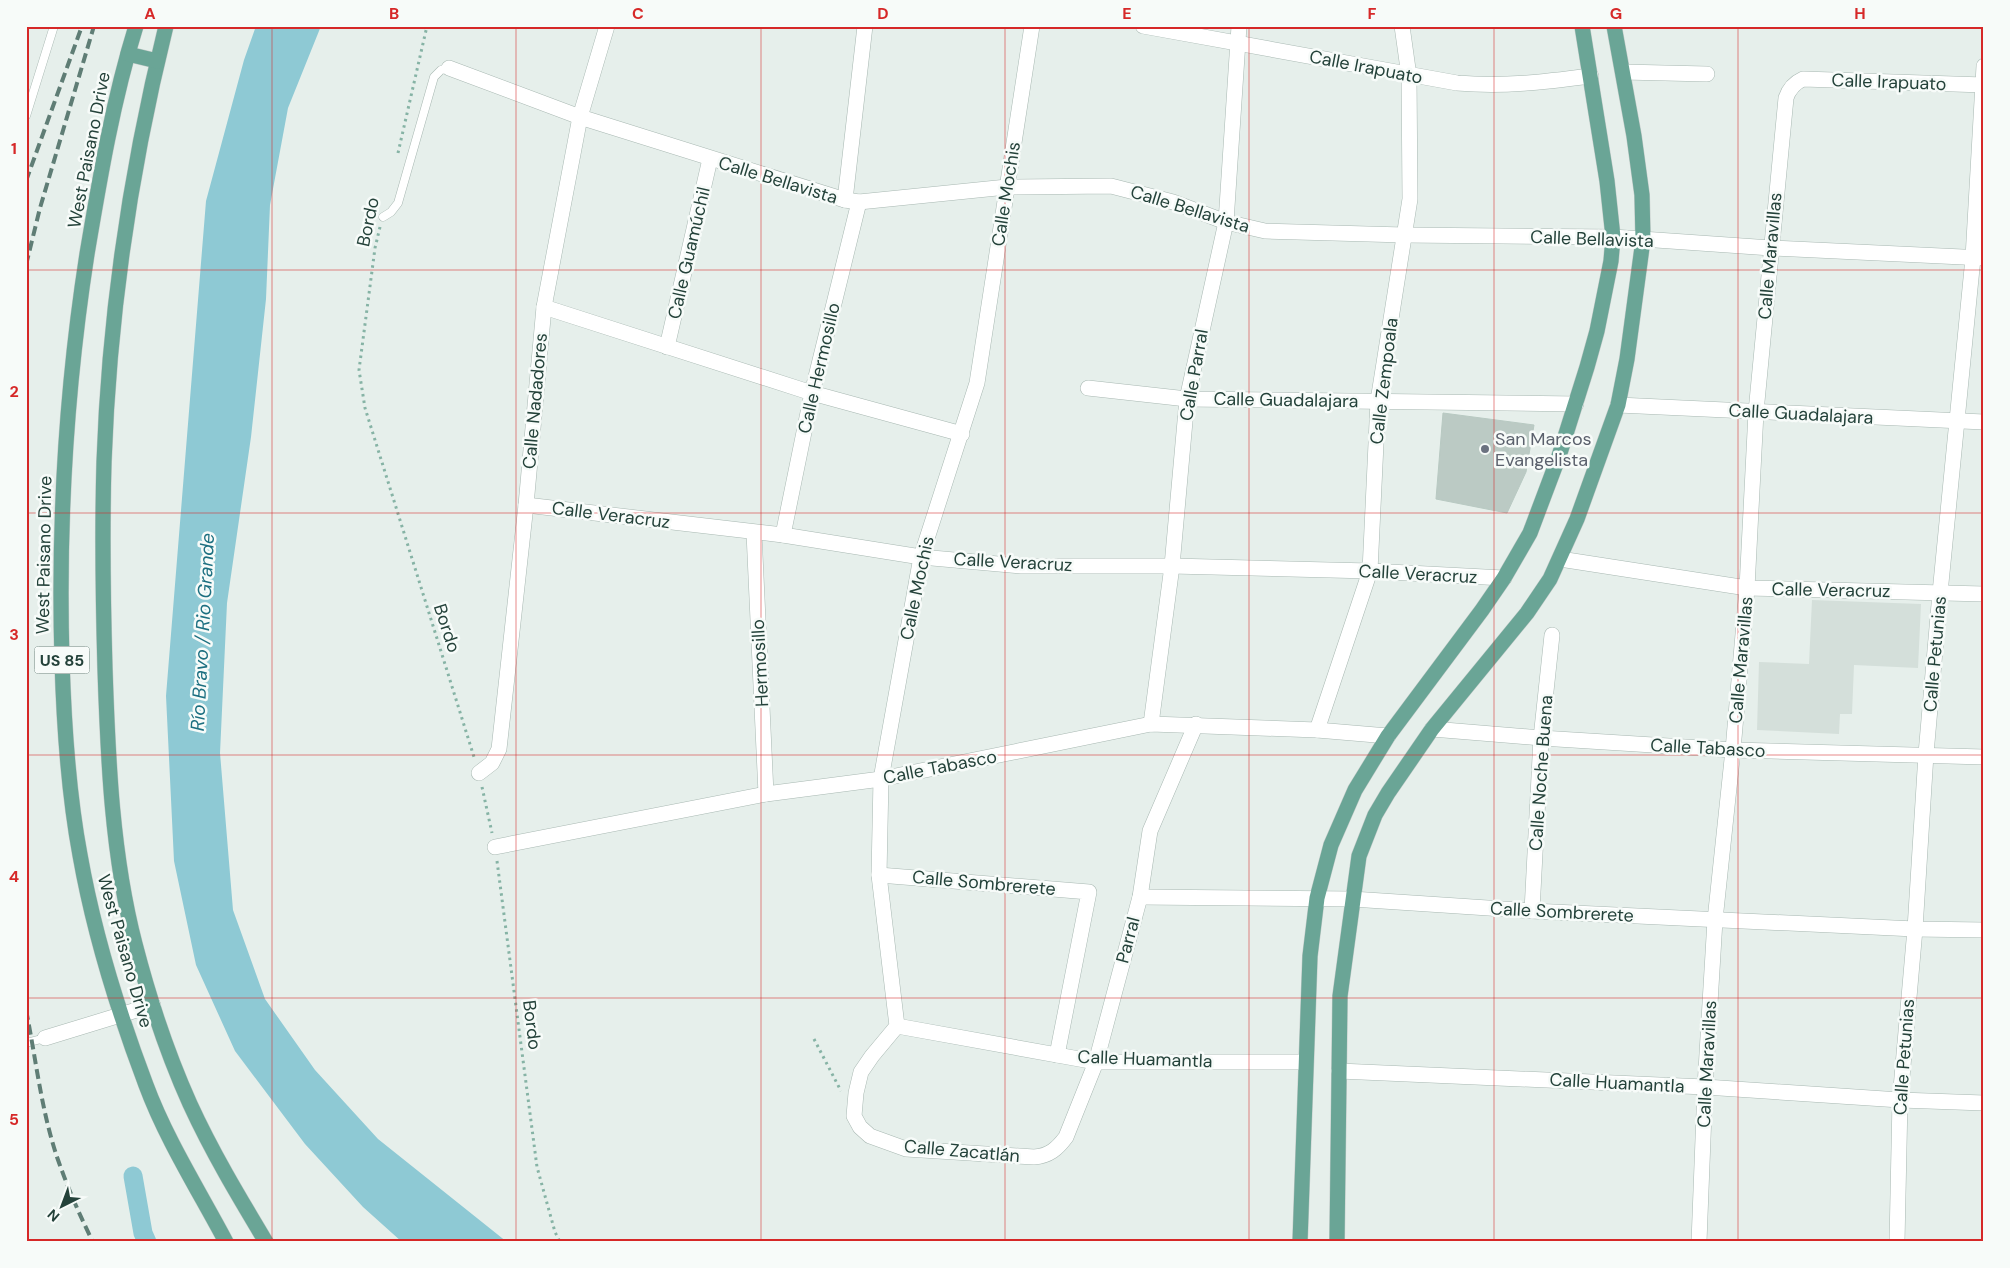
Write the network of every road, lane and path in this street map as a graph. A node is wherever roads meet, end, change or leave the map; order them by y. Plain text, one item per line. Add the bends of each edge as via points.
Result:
1 (54, 26) edge
2 (136, 26) edge
3 (166, 26) edge
4 (427, 26) edge
5 (607, 26) edge
6 (865, 26) edge
7 (1032, 26) edge
8 (1143, 26) edge
9 (1239, 26) edge
10 (1402, 26) edge
11 (1582, 26) edge
12 (1614, 26) edge
13 (1239, 43) junction
14 (128, 54) junction
15 (158, 61) junction
16 (1984, 66) edge
17 (449, 68) joint
18 (1623, 72) junction
19 (1707, 74) dead end
20 (1409, 76) junction
21 (1590, 76) junction
22 (1796, 82) joint
23 (1983, 85) edge
24 (26, 116) edge
25 (580, 117) junction
26 (710, 159) junction
27 (396, 162) dead end
28 (1007, 187) junction
29 (852, 201) junction
30 (383, 217) joint
31 (1226, 222) junction
32 (1404, 235) junction
33 (1612, 237) junction
34 (1643, 240) junction
35 (1771, 248) junction
36 (1978, 258) edge
37 (544, 307) junction
38 (667, 347) junction
39 (1088, 388) dead end
40 (812, 393) junction
41 (1187, 399) junction
42 (1378, 401) junction
43 (1576, 404) junction
44 (1618, 405) junction
45 (1756, 412) junction
46 (1956, 421) junction
47 (1984, 422) edge
48 (962, 434) junction
49 (526, 505) junction
50 (754, 533) junction
51 (783, 535) junction
52 (921, 557) junction
53 (1560, 559) junction
54 (1172, 566) junction
55 (1370, 572) junction
56 (1504, 578) junction
57 (1747, 588) junction
58 (1940, 593) junction
59 (1984, 594) edge
60 (1552, 636) dead end
61 (1151, 724) junction
62 (1196, 724) junction
63 (1432, 729) junction
64 (1317, 730) junction
65 (1388, 736) junction
66 (1542, 738) junction
67 (1733, 750) junction
68 (1926, 754) junction
69 (1984, 757) edge
70 (480, 774) junction
71 (881, 779) junction
72 (766, 794) junction
73 (495, 847) junction
74 (879, 875) junction
75 (1140, 897) junction
76 (1317, 898) junction
77 (1352, 899) junction
78 (1532, 911) junction
79 (1715, 920) junction
80 (1915, 929) junction
81 (1984, 930) edge
82 (153, 1005) junction
83 (122, 1016) junction
84 (897, 1026) junction
85 (45, 1038) joint
86 (814, 1039) dead end
87 (26, 1043) edge
88 (1057, 1055) junction
89 (1096, 1062) junction
90 (1305, 1062) junction
91 (1339, 1071) junction
92 (1705, 1087) junction
93 (1900, 1100) junction
94 (1984, 1103) edge
95 (854, 1116) junction
96 (1051, 1153) joint
97 (226, 1242) edge
98 (266, 1242) edge
99 (560, 1242) edge
100 (1300, 1242) edge
101 (1338, 1242) edge
102 (1699, 1242) edge
103 (1897, 1242) edge

1 - 24 lane
2 - 14 main road, West Paisano Drive / US 85
3 - 15 main road, West Paisano Drive / US 85
4 - 27 path
5 - 25 street, Calle Nadadores
6 - 29 street, Calle Hermosillo
7 - 28 street, Calle Mochis
8 - 13 street, Calle Irapuato
9 - 13 street, Calle Parral
10 - 20 street, Calle Zempoala
11 - 21 main road
12 - 18 main road
13 - 20 street, Calle Irapuato
13 - 31 street, Calle Parral
14 - 15 main road
14 - 83 main road, West Paisano Drive / US 85 via 97,191 70,380 60,605 65,742 73,811 93,915
15 - 82 main road, West Paisano Drive / US 85 via 126,231 113,331 104,460 103,584 107,726 117,852 134,942
16 - 23 street, Calle Petunias
17 - 25 street, Calle Bellavista
17 - 30 lane via 434,77 398,203
18 - 19 street
18 - 34 main road via 1642,195
20 - 21 street, Calle Irapuato via 1488,86
20 - 32 street, Calle Zempoala via 1410,199
21 - 33 main road via 1607,181
22 - 23 street, Calle Irapuato via 1803,79
22 - 35 street, Calle Maravillas via 1786,98
23 - 36 street, Calle Petunias
25 - 26 street, Calle Bellavista
25 - 37 street, Calle Nadadores
26 - 29 street, Calle Bellavista
26 - 38 street, Calle Guamúchil
28 - 29 street, Calle Bellavista
28 - 31 street, Calle Bellavista via 1111,186 1174,202
28 - 48 street, Calle Mochis via 977,383
29 - 40 street, Calle Hermosillo
30 - 70 path, Bordo via 375,248 359,370 365,408
31 - 32 street, Calle Bellavista via 1265,231
31 - 41 street, Calle Parral
32 - 33 street, Calle Bellavista
32 - 42 street, Calle Zempoala
33 - 34 street, Calle Bellavista
33 - 43 main road via 1611,260 1597,331
34 - 35 street, Calle Bellavista
34 - 44 main road
35 - 36 street, Calle Bellavista
35 - 45 street, Calle Maravillas
36 - 46 street, Calle Petunias
37 - 38 street
37 - 49 street, Calle Nadadores
38 - 40 street
39 - 41 street, Calle Guadalajara
40 - 48 street
40 - 51 street, Calle Hermosillo
41 - 42 street, Calle Guadalajara
41 - 54 street, Calle Parral
42 - 43 street, Calle Guadalajara
42 - 55 street, Calle Zempoala
43 - 56 main road via 1530,533
44 - 45 street, Calle Guadalajara
44 - 53 main road
45 - 46 street, Calle Guadalajara
45 - 57 street, Calle Maravillas
46 - 47 street, Calle Guadalajara
46 - 58 street, Calle Petunias
48 - 52 street, Calle Mochis
49 - 50 street, Calle Veracruz
49 - 70 street, Calle Nadadores via 499,749 492,763
50 - 51 street, Calle Veracruz
50 - 72 street, Hermosillo
51 - 52 street, Calle Veracruz
52 - 54 street, Calle Veracruz via 1021,566
52 - 71 street, Calle Mochis
53 - 57 street, Calle Veracruz
53 - 63 main road via 1527,612
54 - 55 street, Calle Veracruz
54 - 61 street, Calle Parral
55 - 56 street, Calle Veracruz
55 - 64 street, Calle Zempoala
56 - 65 main road
57 - 58 street, Calle Veracruz
57 - 67 street, Calle Maravillas
58 - 59 street, Calle Veracruz
58 - 68 street, Calle Petunias
60 - 66 street, Calle Noche Buena
61 - 62 street, Calle Tabasco
61 - 71 street, Calle Tabasco
62 - 64 street, Calle Tabasco
62 - 75 street, Parral via 1150,831
63 - 66 street, Calle Tabasco
63 - 77 main road via 1375,816 1360,856
64 - 65 street, Calle Tabasco
65 - 76 main road via 1343,814
66 - 67 street, Calle Tabasco
66 - 78 street, Calle Noche Buena
67 - 68 street, Calle Tabasco
67 - 79 street, Calle Maravillas
68 - 69 street, Calle Tabasco
68 - 80 street, Calle Petunias
70 - 73 path, Bordo
71 - 72 street, Calle Tabasco
71 - 74 street, Calle Mochis
72 - 73 street, Calle Tabasco
73 - 99 path, Bordo via 537,1167
74 - 84 street, Calle Mochis
74 - 88 street, Calle Sombrerete via 1089,892
75 - 76 street, Calle Sombrerete
75 - 89 street, Parral
76 - 77 street, Calle Sombrerete
76 - 90 main road via 1310,956
77 - 78 street, Calle Sombrerete
77 - 91 main road via 1340,996
78 - 79 street, Calle Sombrerete
79 - 80 street, Calle Sombrerete
79 - 92 street, Calle Maravillas
80 - 81 street, Calle Sombrerete
80 - 93 street, Calle Petunias
82 - 83 street
82 - 98 main road, West Paisano Drive / US 85 via 190,1104
83 - 85 street
83 - 97 main road, West Paisano Drive / US 85 via 147,1088
84 - 88 street, Calle Huamantla
84 - 95 street via 861,1072
85 - 87 lane
86 - 95 path
88 - 89 street, Calle Huamantla
89 - 90 street, Calle Huamantla
89 - 96 street, Parral via 1066,1137
90 - 100 main road
91 - 92 street, Calle Huamantla
91 - 101 main road
92 - 93 street, Calle Huamantla
92 - 102 street, Calle Maravillas
93 - 94 street, Calle Huamantla
93 - 103 street, Calle Petunias
95 - 96 street, Calle Zacatlán via 870,1136 906,1148 1034,1157

